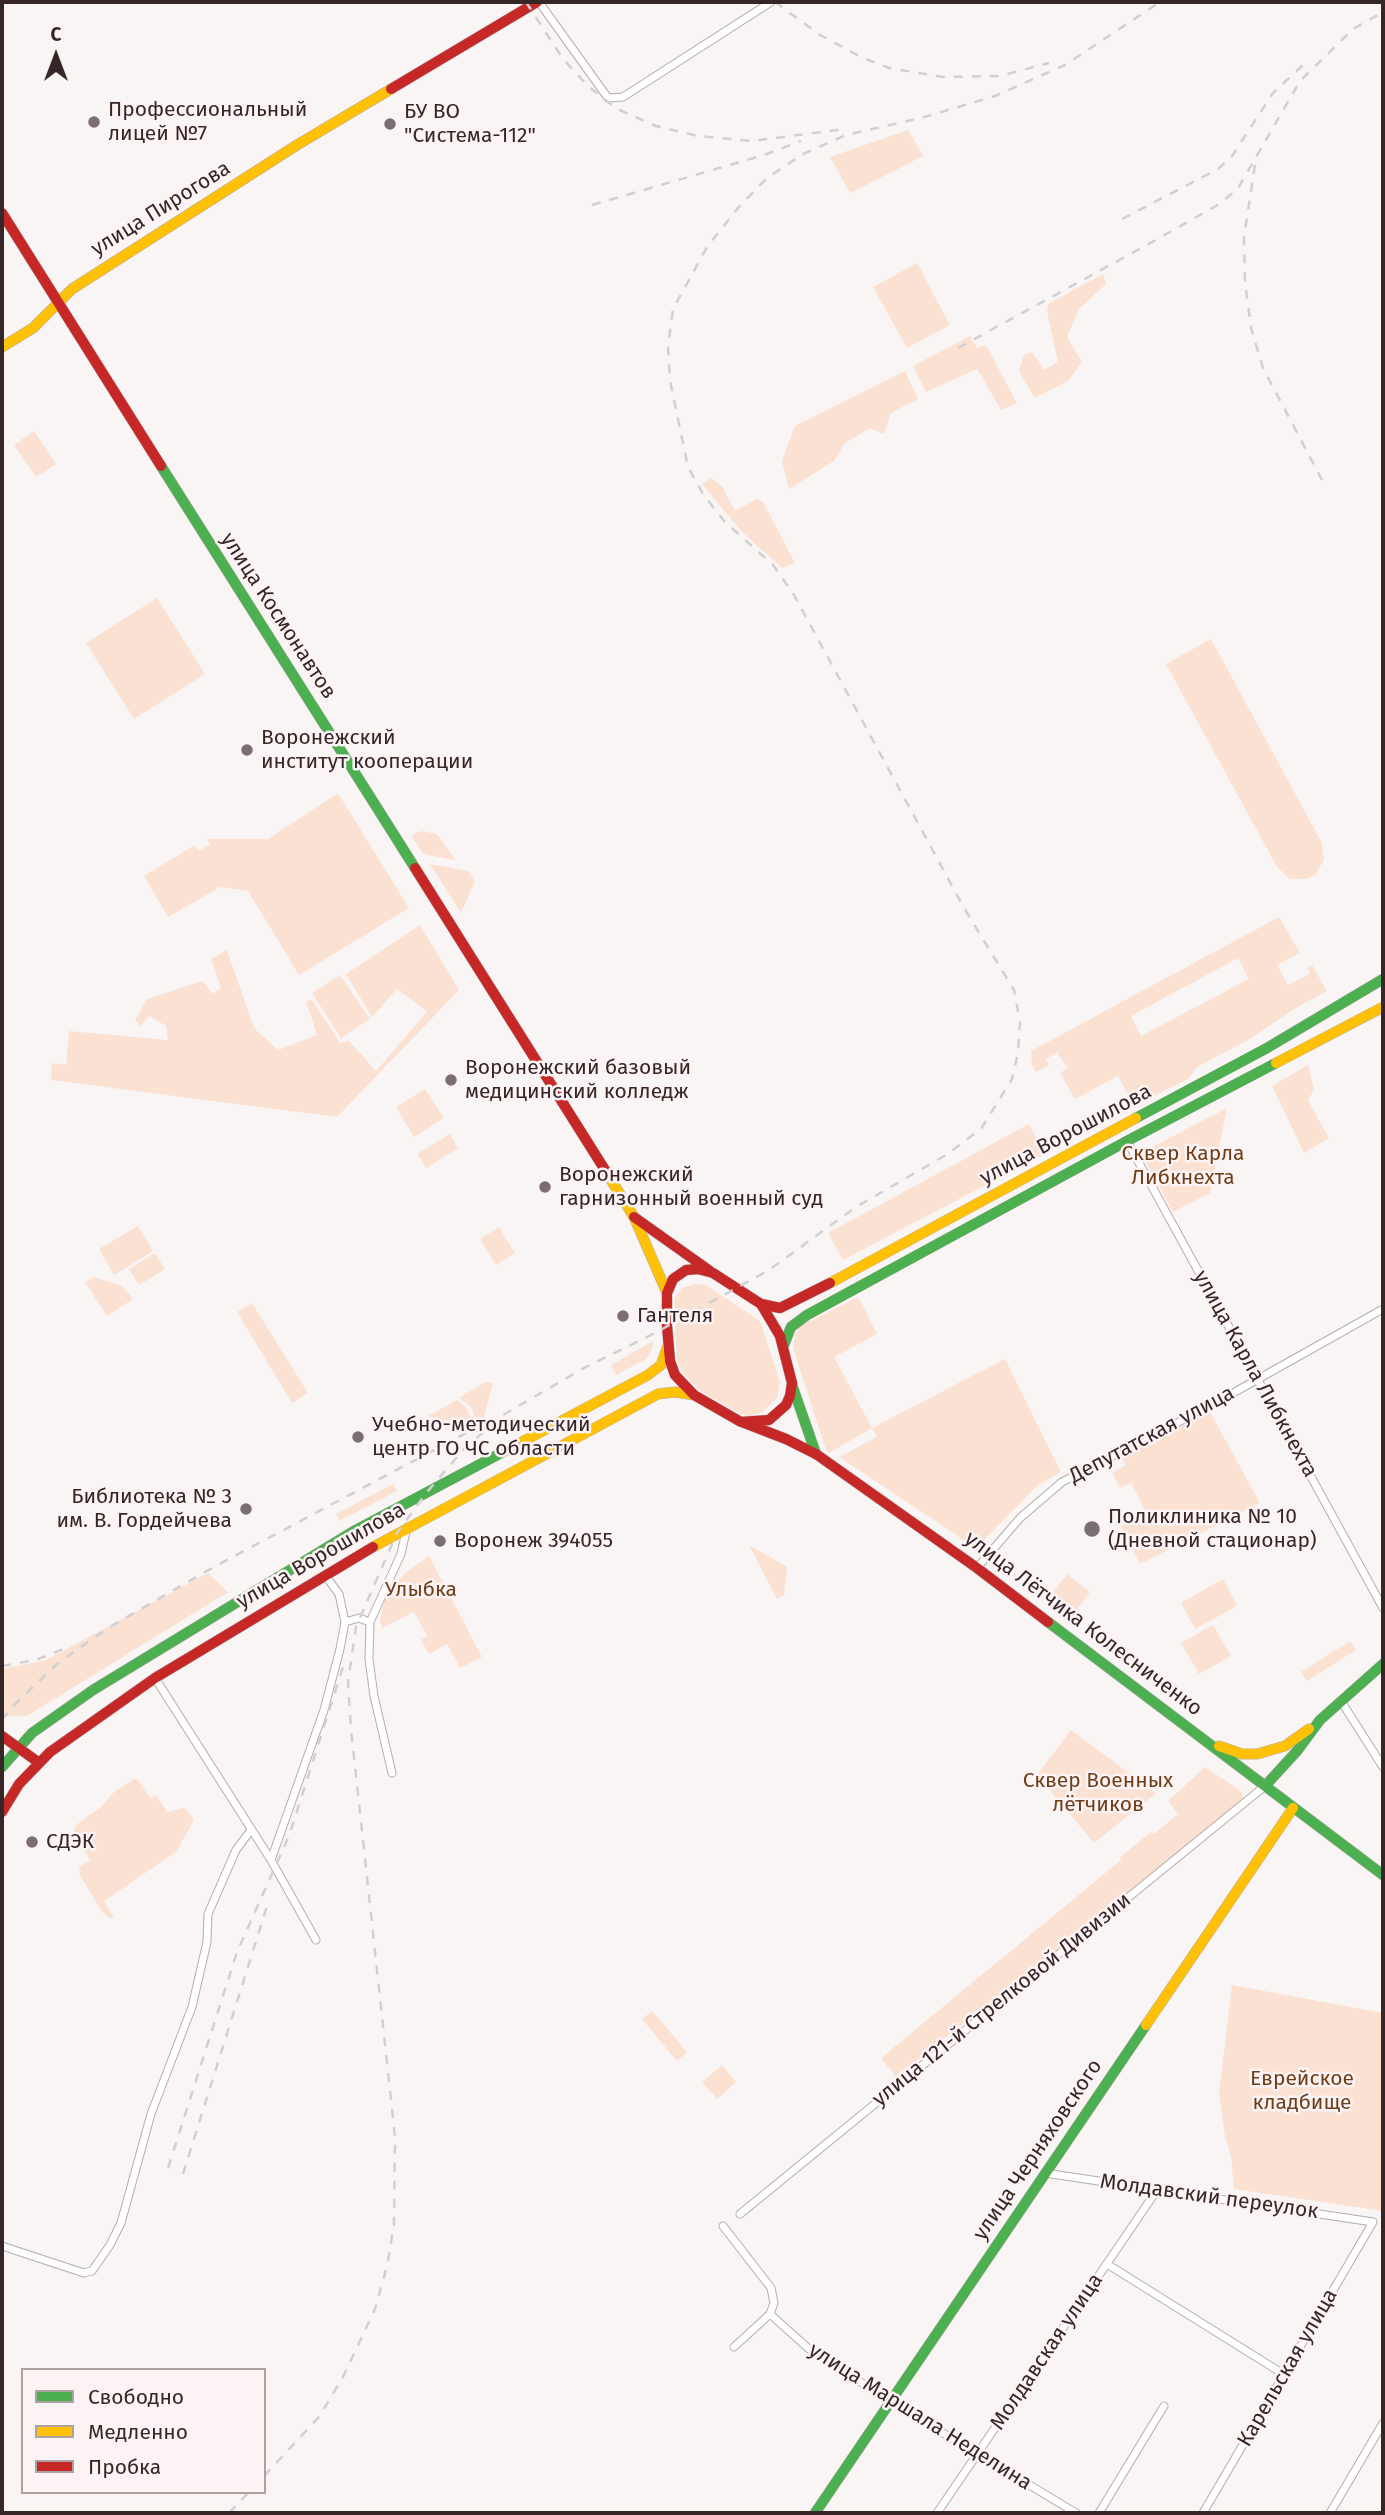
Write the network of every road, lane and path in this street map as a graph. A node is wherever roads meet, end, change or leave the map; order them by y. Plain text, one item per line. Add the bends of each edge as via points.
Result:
1 (538, 2) edge
2 (771, 2) edge
3 (2, 213) edge
4 (59, 302) junction
5 (2, 347) edge
6 (1383, 979) edge
7 (1383, 1007) edge
8 (1127, 1141) junction
9 (634, 1217) junction
10 (713, 1273) junction
11 (667, 1293) junction
12 (761, 1304) junction
13 (1383, 1309) edge
14 (668, 1346) junction
15 (783, 1348) junction
16 (1257, 1378) junction
17 (792, 1383) junction
18 (694, 1395) junction
19 (741, 1422) junction
20 (816, 1454) junction
21 (407, 1527) junction
22 (977, 1567) junction
23 (325, 1575) junction
24 (1383, 1608) edge
25 (345, 1622) junction
26 (370, 1622) junction
27 (1383, 1664) edge
28 (156, 1678) junction
29 (1341, 1701) junction
30 (1320, 1720) junction
31 (2, 1736) edge
32 (1206, 1741) junction
33 (17, 1748) junction
34 (38, 1762) junction
35 (2, 1767) edge
36 (1383, 1767) edge
37 (392, 1773) dead end
38 (1265, 1786) junction
39 (1293, 1808) junction
40 (2, 1812) edge
41 (251, 1830) junction
42 (271, 1860) junction
43 (1383, 1875) edge
44 (316, 1940) dead end
45 (1045, 2173) junction
46 (1157, 2190) junction
47 (740, 2214) dead end
48 (1373, 2222) joint
49 (723, 2226) dead end
50 (2, 2246) edge
51 (1107, 2264) junction
52 (770, 2314) junction
53 (734, 2347) dead end
54 (1285, 2375) junction
55 (890, 2401) junction
56 (1164, 2406) dead end
57 (1383, 2423) edge
58 (978, 2455) junction
59 (815, 2513) edge
60 (937, 2513) edge
61 (1076, 2513) edge
62 (1099, 2513) edge
63 (1203, 2513) edge
64 (1330, 2513) edge

1 - 2 street via 608,98 623,97
1 - 4 main road, улица Пирогова via 281,155 72,289
3 - 4 main road, улица Космонавтов
4 - 5 main road, улица Пирогова via 33,328
4 - 9 main road, улица Космонавтов
6 - 12 main road, улица Ворошилова via 1267,1048 790,1305
7 - 8 main road, улица Ворошилова
8 - 15 main road, улица Ворошилова via 807,1315 791,1327
8 - 16 street, улица Карла Либкнехта
9 - 10 main road, улица Космонавтов
9 - 11 main road, улица Космонавтов
10 - 11 main road via 686,1270 673,1279
10 - 12 main road
11 - 14 main road, улица Ворошилова
12 - 15 main road
13 - 16 street, Депутатская улица
14 - 18 main road, улица Ворошилова via 675,1375
14 - 33 main road, улица Ворошилова via 660,1365 648,1375 354,1531 93,1690
15 - 17 main road
16 - 22 street, Депутатская улица via 1062,1482 1020,1517
16 - 24 street, улица Карла Либкнехта
17 - 19 main road via 779,1414 769,1420
17 - 20 main road
18 - 19 main road, улица Ворошилова
18 - 21 main road, улица Ворошилова via 658,1394
19 - 20 main road, улица Лётчика Колесниченко
20 - 22 main road, улица Лётчика Колесниченко
21 - 23 main road, улица Ворошилова
21 - 26 street via 401,1554
22 - 32 main road, улица Лётчика Колесниченко
23 - 25 street via 338,1594
23 - 28 main road, улица Ворошилова
25 - 26 street via 359,1618
25 - 42 street via 324,1710
26 - 37 street via 374,1696
27 - 29 main road
28 - 34 main road, улица Ворошилова
28 - 41 street
29 - 30 main road
29 - 36 street
30 - 32 main road via 1285,1746 1257,1754 1242,1754
30 - 38 main road
31 - 33 main road
32 - 38 main road, улица Лётчика Колесниченко
33 - 34 main road
33 - 35 main road, улица Ворошилова
34 - 40 main road, улица Ворошилова
38 - 39 main road, улица Лётчика Колесниченко
38 - 47 street, улица 121-й Стрелковой Дивизии
39 - 43 main road, улица Лётчика Колесниченко
39 - 45 main road, улица Черняховского
41 - 42 street
41 - 50 street via 236,1850 208,1914 207,1942 192,2007 151,2114 121,2222 110,2245 92,2271 85,2273
42 - 44 street
45 - 46 street, Молдавский переулок
45 - 55 main road, улица Черняховского
46 - 48 street, Молдавский переулок
46 - 51 street, Молдавская улица
48 - 54 street, Карельская улица
49 - 52 street via 771,2288 774,2303
51 - 54 street
51 - 58 street, Молдавская улица
52 - 53 street
52 - 55 street, улица Маршала Неделина via 809,2349
54 - 63 street, Карельская улица
55 - 58 street, улица Маршала Неделина
55 - 59 main road, улица Черняховского
56 - 62 street
57 - 64 street
58 - 60 street, Молдавская улица
58 - 61 street, улица Маршала Неделина

